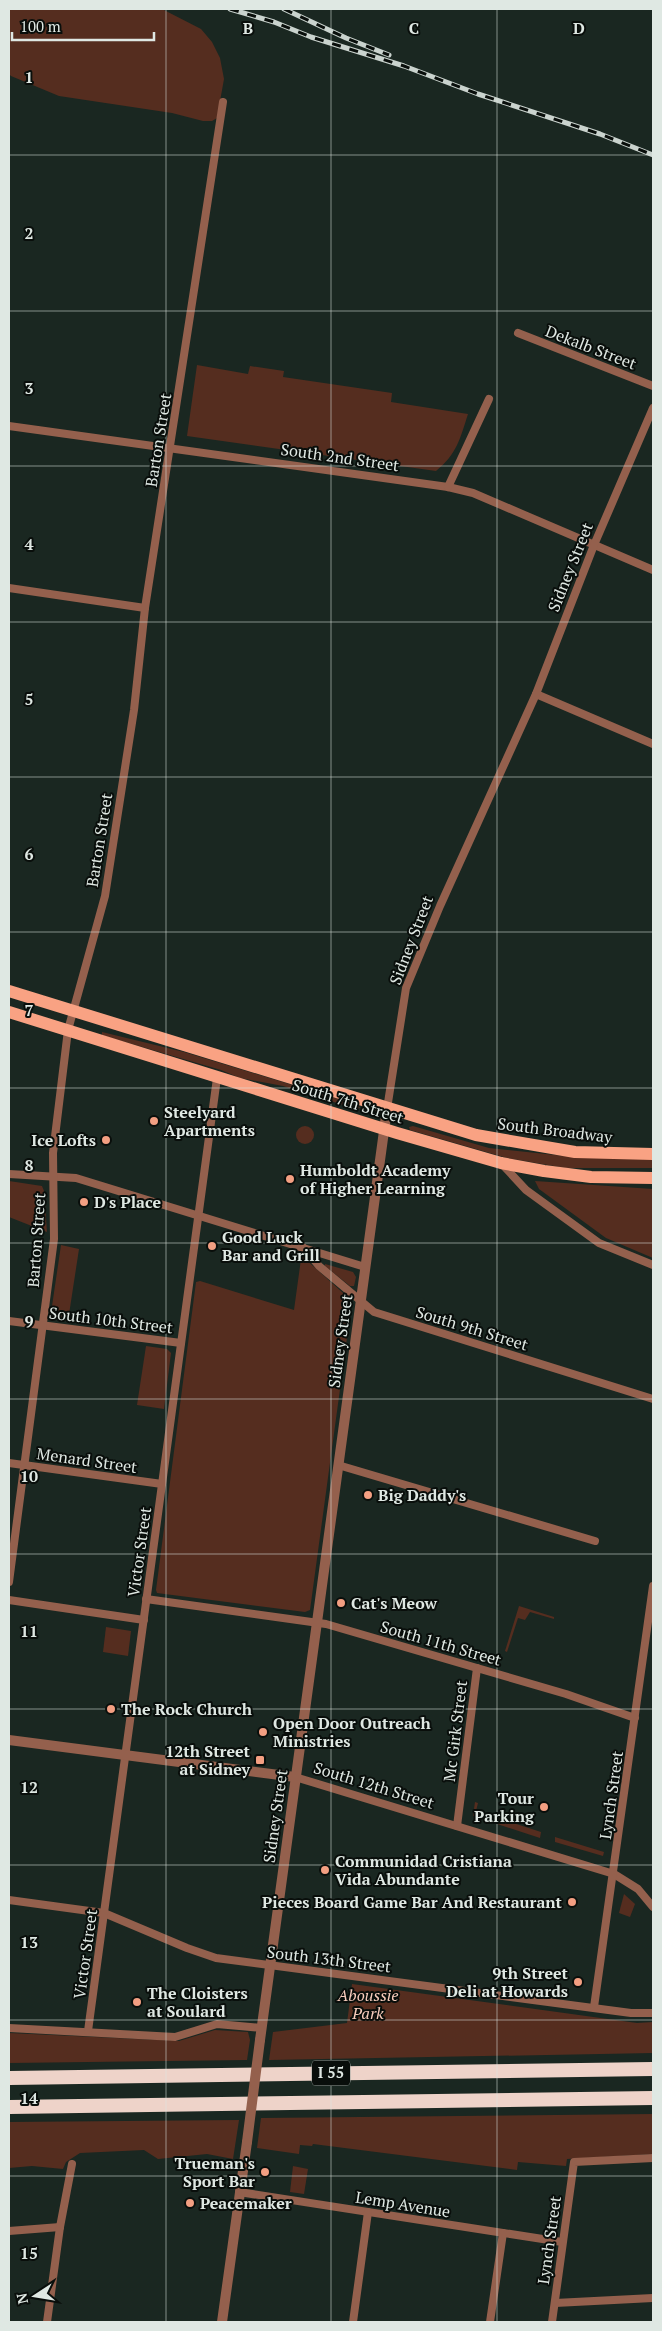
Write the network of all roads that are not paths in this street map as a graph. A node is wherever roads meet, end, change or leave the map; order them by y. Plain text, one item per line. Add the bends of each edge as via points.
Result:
1 (223, 102) dead end
2 (518, 333) dead end
3 (653, 386) edge
4 (489, 399) dead end
5 (653, 408) edge
6 (9, 426) edge
7 (171, 450) junction
8 (448, 487) junction
9 (594, 545) junction
10 (653, 570) edge
11 (9, 588) edge
12 (145, 608) junction
13 (536, 694) junction
14 (653, 744) edge
15 (9, 991) edge
16 (73, 1011) junction
17 (9, 1012) edge
18 (68, 1030) junction
19 (217, 1078) junction
20 (387, 1109) junction
21 (384, 1129) junction
22 (454, 1130) joint
23 (653, 1154) edge
24 (501, 1163) junction
25 (9, 1174) edge
26 (53, 1177) junction
27 (653, 1178) edge
28 (198, 1216) junction
29 (304, 1248) junction
30 (653, 1265) edge
31 (365, 1267) junction
32 (360, 1302) junction
33 (9, 1321) edge
34 (43, 1325) junction
35 (181, 1343) junction
36 (653, 1399) edge
37 (9, 1463) edge
38 (24, 1465) junction
39 (338, 1465) junction
40 (162, 1484) junction
41 (595, 1541) dead end
42 (9, 1582) edge
43 (653, 1586) edge
44 (146, 1599) junction
45 (9, 1600) edge
46 (144, 1620) junction
47 (316, 1622) junction
48 (477, 1668) junction
49 (635, 1718) junction
50 (9, 1740) edge
51 (125, 1754) junction
52 (295, 1777) junction
53 (457, 1826) junction
54 (614, 1874) junction
55 (9, 1900) edge
56 (653, 1906) edge
57 (104, 1913) junction
58 (269, 1966) junction
59 (594, 2007) junction
60 (653, 2013) edge
61 (9, 2028) edge
62 (262, 2028) junction
63 (88, 2031) junction
64 (653, 2069) edge
65 (9, 2078) edge
66 (653, 2098) edge
67 (9, 2107) edge
68 (653, 2158) edge
69 (72, 2164) dead end
70 (239, 2192) junction
71 (368, 2212) junction
72 (60, 2227) junction
73 (9, 2231) edge
74 (503, 2233) junction
75 (562, 2242) junction
76 (653, 2298) edge
77 (555, 2303) junction
78 (47, 2322) edge
79 (222, 2322) edge
80 (353, 2322) edge
81 (490, 2322) edge
82 (552, 2322) edge

1 - 7 street, Barton Street
2 - 3 street, Dekalb Street
4 - 8 street
5 - 9 street, Sidney Street
6 - 7 street, South 2nd Street
7 - 8 street, South 2nd Street
7 - 12 street, Barton Street
8 - 9 street, South 2nd Street via 472,493
9 - 10 street, South 2nd Street
9 - 13 street, Sidney Street
11 - 12 street
12 - 16 street, Barton Street via 134,710 105,896
13 - 14 street
13 - 20 street, Sidney Street via 406,988
15 - 16 main road, South 7th Street
16 - 18 street, Barton Street
16 - 20 main road, South 7th Street
17 - 18 main road, South 7th Street
18 - 19 main road, South 7th Street
18 - 26 street, Barton Street
19 - 21 main road, South 7th Street
19 - 28 street, Victor Street
20 - 21 street, Sidney Street
20 - 22 main road, South 7th Street
21 - 24 main road, South 7th Street
21 - 31 street, Sidney Street
22 - 23 main road, South Broadway via 495,1140 575,1152
24 - 27 main road via 591,1176
24 - 30 street via 526,1190 598,1243
25 - 26 street
26 - 28 street via 76,1178
26 - 34 street, Barton Street via 54,1239
28 - 29 street
28 - 35 street, Victor Street
29 - 31 street
29 - 32 street, South 9th Street via 319,1266
31 - 32 street, Sidney Street
32 - 36 street, South 9th Street via 382,1315
32 - 39 street, Sidney Street
33 - 34 street, South 10th Street
34 - 35 street, South 10th Street
34 - 38 street, Barton Street
35 - 40 street, Victor Street
37 - 38 street, Menard Street
38 - 40 street, Menard Street
38 - 42 street, Barton Street
39 - 41 street
39 - 47 street, Sidney Street
40 - 44 street, Victor Street
43 - 49 street, Lynch Street
44 - 46 street, Victor Street
44 - 47 street, South 11th Street
45 - 46 street
46 - 51 street, Victor Street
47 - 48 street, South 11th Street
47 - 52 street, Sidney Street
48 - 49 street, South 11th Street
48 - 53 street, Mc Girk Street
49 - 54 street, Lynch Street
50 - 51 street, South 12th Street
51 - 52 street, South 12th Street
51 - 57 street, Victor Street
52 - 53 street, South 12th Street
52 - 58 street, Sidney Street
53 - 54 street, South 12th Street
54 - 56 street, South 12th Street via 638,1888
54 - 59 street, Lynch Street
55 - 57 street, South 13th Street
57 - 58 street, South 13th Street via 216,1958
57 - 63 street, Victor Street
58 - 59 street, South 13th Street
58 - 62 street, Sidney Street
59 - 60 street, South 13th Street
61 - 63 street
62 - 63 street via 217,2024 175,2037
62 - 70 street, Sidney Street, bridge
64 - 65 highway, I 55
66 - 67 highway, I 55
68 - 75 street, Lynch Street via 574,2162
69 - 72 street
70 - 71 street, Lemp Avenue
70 - 79 street, Sidney Street
71 - 74 street, Lemp Avenue
71 - 80 street
72 - 73 street
72 - 78 street
74 - 75 street, Lemp Avenue
74 - 81 street
75 - 77 street, Lynch Street
76 - 77 street
77 - 82 street, Lynch Street

